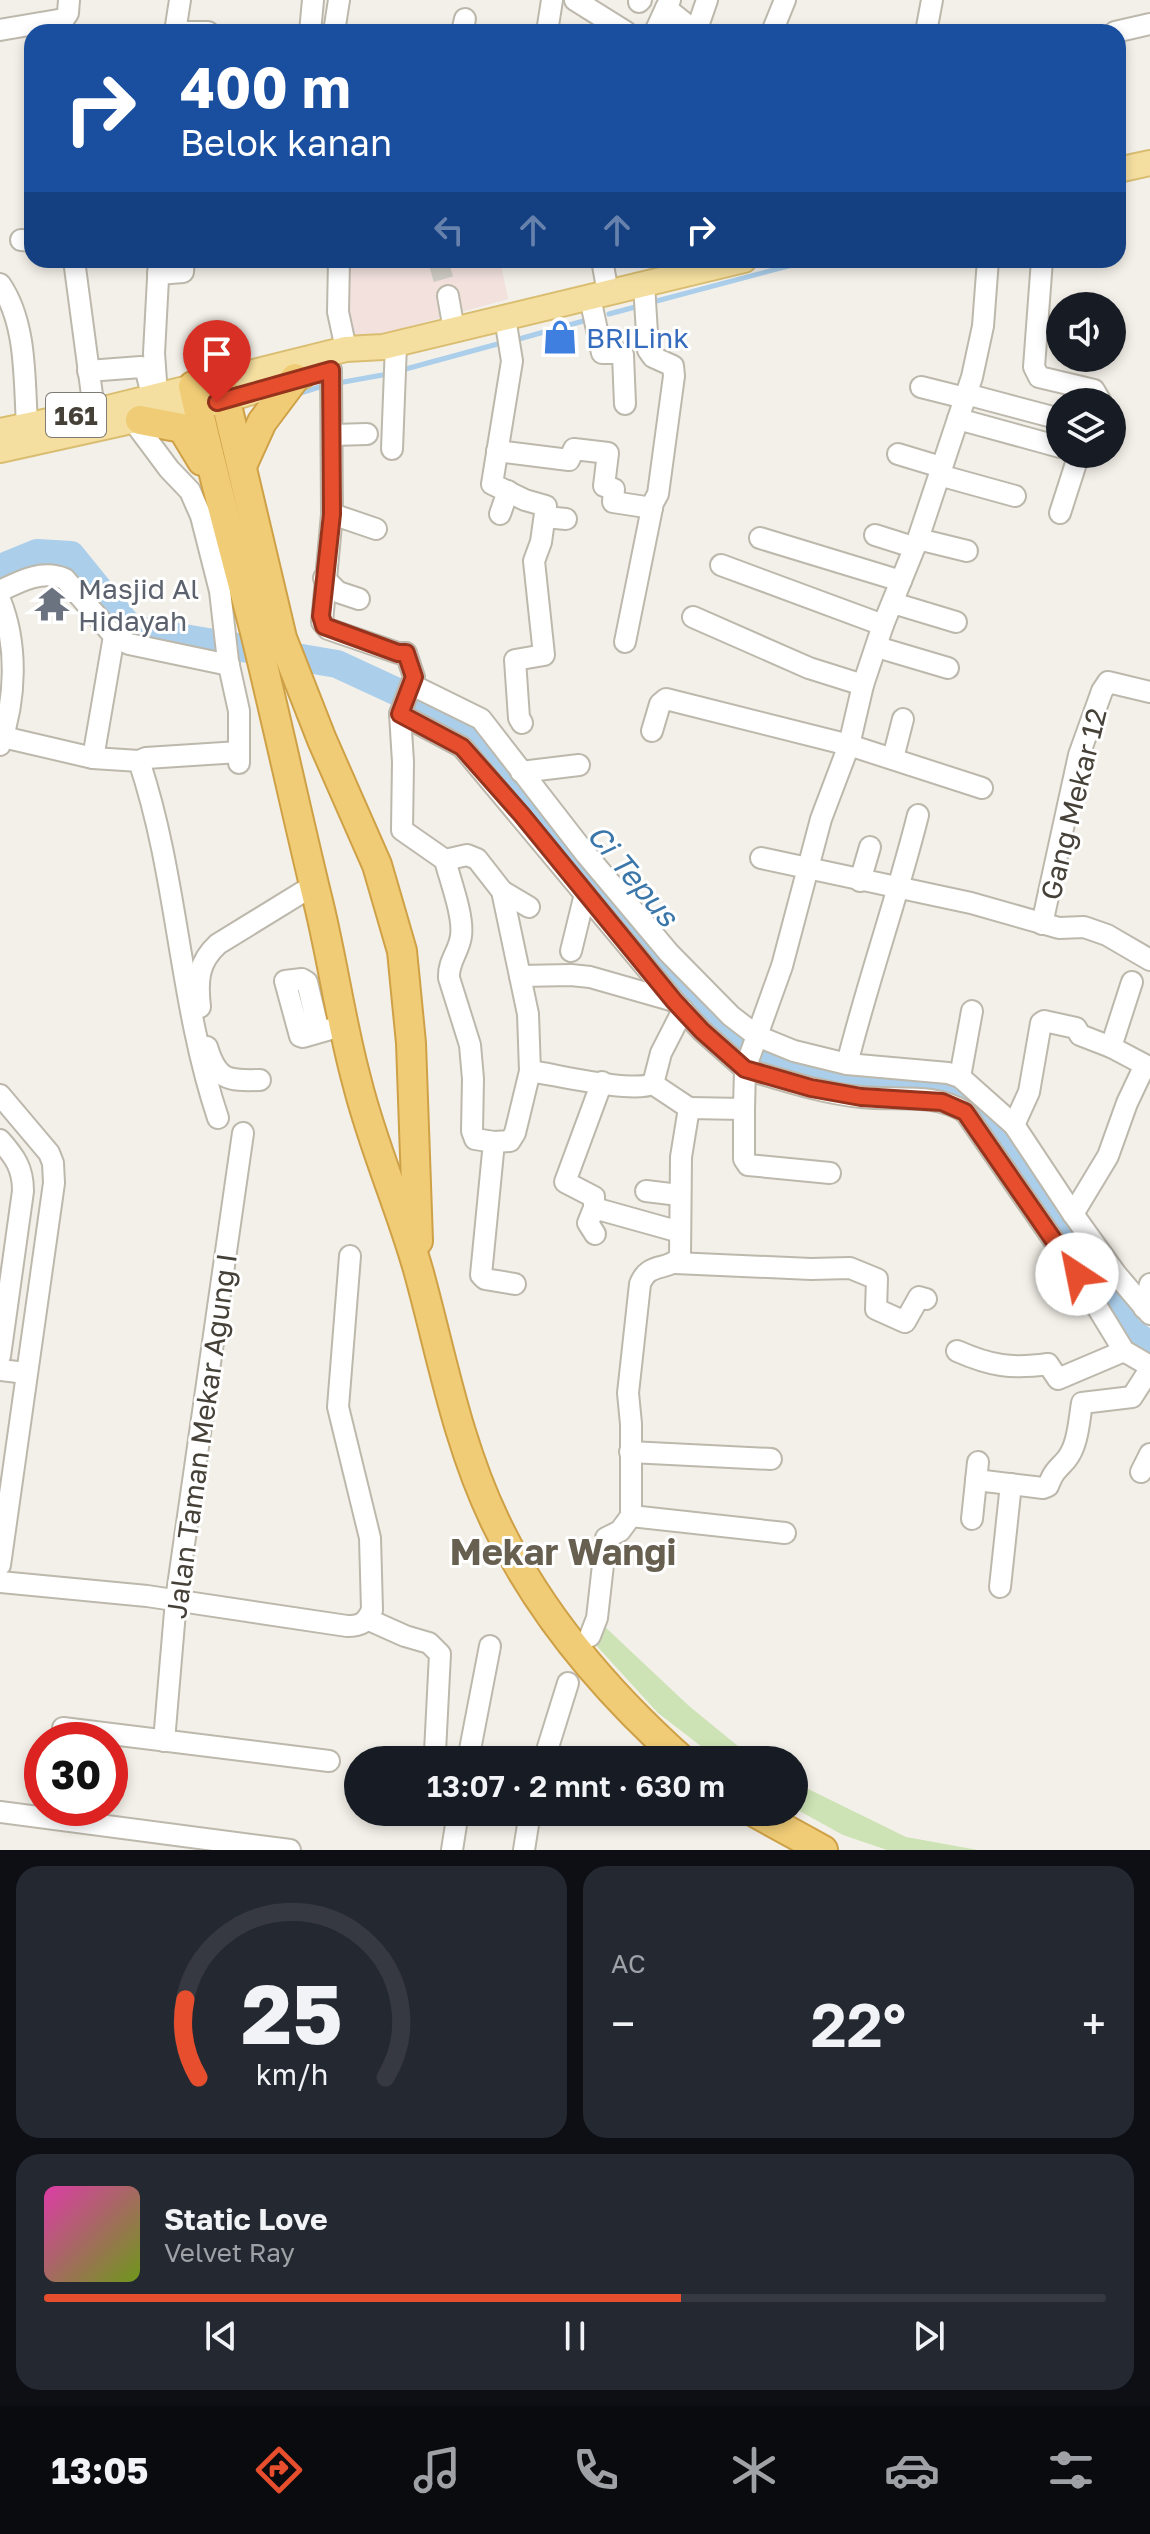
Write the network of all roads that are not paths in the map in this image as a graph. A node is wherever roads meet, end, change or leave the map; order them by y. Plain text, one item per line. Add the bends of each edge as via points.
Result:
1 (69, 0) edge
2 (180, 0) edge
3 (313, 0) edge
4 (339, 0) edge
5 (552, 0) edge
6 (575, 0) edge
7 (707, 0) edge
8 (785, 0) edge
9 (932, 0) edge
10 (668, 4) edge
11 (35, 24) edge
12 (176, 24) edge
13 (311, 24) edge
14 (335, 24) edge
15 (548, 24) edge
16 (613, 24) edge
17 (659, 24) edge
18 (690, 24) edge
19 (698, 24) edge
20 (775, 24) edge
21 (928, 24) edge
22 (1150, 24) edge
23 (24, 26) edge
24 (1126, 29) edge
25 (0, 30) edge
26 (1150, 163) edge
27 (1126, 168) edge
28 (75, 268) edge
29 (158, 268) edge
30 (163, 268) edge
31 (183, 268) edge
32 (339, 268) edge
33 (601, 268) edge
34 (723, 268) edge
35 (987, 268) edge
36 (1041, 268) edge
37 (0, 284) edge
38 (599, 295) junction
39 (448, 296) tunnel mouth
40 (644, 298) junction
41 (454, 330) junction
42 (509, 333) junction
43 (390, 346) junction
44 (346, 349) junction
45 (331, 370) junction
46 (88, 371) junction
47 (295, 378) junction
48 (921, 387) dead end
49 (1090, 388) edge
50 (224, 390) junction
51 (195, 396) junction
52 (966, 396) junction
53 (625, 404) dead end
54 (1015, 407) junction
55 (146, 408) junction
56 (1046, 415) edge
57 (958, 419) junction
58 (94, 420) junction
59 (27, 424) junction
60 (0, 431) edge
61 (1008, 432) junction
62 (367, 434) dead end
63 (333, 435) junction
64 (1046, 443) edge
65 (392, 449) dead end
66 (0, 450) edge
67 (497, 451) junction
68 (898, 454) dead end
69 (242, 466) junction
70 (1074, 468) edge
71 (940, 471) junction
72 (214, 482) junction
73 (508, 491) junction
74 (1015, 496) dead end
75 (652, 508) junction
76 (1060, 513) dead end
77 (332, 514) junction
78 (500, 514) dead end
79 (376, 529) dead end
80 (875, 535) dead end
81 (760, 538) dead end
82 (915, 543) junction
83 (967, 551) dead end
84 (721, 565) dead end
85 (324, 578) junction
86 (901, 581) junction
87 (0, 591) edge
88 (359, 599) dead end
89 (0, 600) edge
90 (893, 603) junction
91 (693, 617) dead end
92 (956, 622) dead end
93 (883, 625) junction
94 (114, 636) junction
95 (269, 636) junction
96 (625, 642) dead end
97 (877, 647) junction
98 (228, 663) junction
99 (948, 668) dead end
100 (863, 685) junction
101 (1150, 692) edge
102 (406, 699) junction
103 (903, 719) dead end
104 (522, 723) dead end
105 (652, 731) dead end
106 (320, 736) junction
107 (1, 741) edge
108 (849, 745) junction
109 (283, 753) junction
110 (93, 758) junction
111 (893, 758) junction
112 (139, 761) junction
113 (579, 765) dead end
114 (521, 772) junction
115 (982, 788) dead end
116 (918, 815) dead end
117 (870, 847) dead end
118 (761, 858) dead end
119 (445, 860) junction
120 (808, 869) junction
121 (860, 881) junction
122 (314, 885) junction
123 (899, 888) junction
124 (502, 891) junction
125 (585, 894) junction
126 (529, 907) dead end
127 (1042, 924) junction
128 (571, 951) dead end
129 (1150, 960) edge
130 (520, 976) junction
131 (1132, 982) dead end
132 (195, 1003) junction
133 (678, 1005) junction
134 (972, 1011) dead end
135 (756, 1040) junction
136 (1111, 1047) junction
137 (1147, 1058) edge
138 (847, 1064) junction
139 (746, 1067) junction
140 (530, 1071) junction
141 (960, 1077) junction
142 (260, 1080) dead end
143 (602, 1082) junction
144 (653, 1084) junction
145 (0, 1095) edge
146 (689, 1108) junction
147 (744, 1109) junction
148 (218, 1118) dead end
149 (1014, 1125) junction
150 (243, 1133) dead end
151 (0, 1140) edge
152 (494, 1142) junction
153 (830, 1173) dead end
154 (646, 1191) dead end
155 (679, 1195) junction
156 (594, 1208) junction
157 (1073, 1214) junction
158 (680, 1232) junction
159 (595, 1234) dead end
160 (350, 1256) dead end
161 (675, 1263) junction
162 (419, 1272) junction
163 (515, 1284) dead end
164 (1150, 1284) edge
165 (926, 1299) dead end
166 (1147, 1311) edge
167 (957, 1351) dead end
168 (1124, 1351) junction
169 (0, 1356) edge
170 (1150, 1368) edge
171 (0, 1370) edge
172 (26, 1373) junction
173 (630, 1452) junction
174 (771, 1459) dead end
175 (1011, 1484) junction
176 (631, 1516) junction
177 (972, 1519) dead end
178 (785, 1533) dead end
179 (2, 1538) edge
180 (0, 1565) edge
181 (0, 1582) edge
182 (1000, 1587) dead end
183 (176, 1600) junction
184 (367, 1619) junction
185 (590, 1636) dead end
186 (490, 1646) dead end
187 (568, 1683) dead end
188 (128, 1736) edge
189 (164, 1741) junction
190 (435, 1746) edge
191 (471, 1746) edge
192 (548, 1746) edge
193 (667, 1746) edge
194 (329, 1761) dead end
195 (0, 1812) edge
196 (456, 1826) edge
197 (528, 1826) edge
198 (779, 1826) edge
199 (290, 1850) edge
200 (452, 1850) edge
201 (524, 1850) edge
202 (823, 1850) edge

1 - 11 street via 64,19
2 - 12 street
3 - 13 street
4 - 14 street
5 - 15 street
6 - 16 street
7 - 19 street
8 - 20 street
9 - 21 street
10 - 17 street
10 - 18 street
22 - 24 street
23 - 25 street
26 - 27 main road
28 - 46 street
29 - 55 street
30 - 31 street
32 - 44 street via 338,312
33 - 38 street
34 - 40 main road, 161
35 - 52 street via 983,326
36 - 49 street via 1034,367 1039,377
37 - 59 street via 18,321
38 - 40 main road, 161
38 - 42 main road, 161
38 - 53 street via 602,353 623,355
39 - 41 street
40 - 75 street via 649,353 673,366 674,376
41 - 42 main road, 161
41 - 43 main road, 161
42 - 67 street via 512,361
43 - 44 main road, 161
43 - 45 main road, 161
43 - 65 street
44 - 50 main road, 161
45 - 47 main road, 161
45 - 63 street
46 - 55 street via 141,367 146,371
46 - 58 street
47 - 50 main road, 161
47 - 69 highway via 262,422
48 - 52 street
50 - 51 main road, 161
50 - 69 highway
51 - 55 main road, 161
51 - 72 highway
52 - 54 street
52 - 57 street
54 - 56 street
54 - 61 street
55 - 58 main road, 161
55 - 72 highway via 182,428
55 - 98 street via 169,469 196,504 220,591
57 - 61 street
57 - 71 street
58 - 59 main road, 161
58 - 66 main road, 161
59 - 60 main road, 161
61 - 64 street
62 - 63 street
63 - 77 street
67 - 73 street via 492,484
67 - 75 street via 569,460 574,449 608,453 604,486 614,489 613,502
68 - 71 street
69 - 95 highway
70 - 76 street
71 - 74 street
71 - 82 street
72 - 95 highway
73 - 78 street
73 - 104 street via 543,503 556,518 534,561 544,655 515,660
75 - 96 street
77 - 79 street
77 - 85 street
80 - 82 street
81 - 86 street
82 - 83 street
82 - 86 street
84 - 93 street
85 - 88 street via 338,592
85 - 102 street via 324,626 406,653 414,677
86 - 90 street
87 - 94 street via 46,573 56,575
89 - 107 street via 13,653
90 - 92 street
90 - 93 street
91 - 100 street via 809,668
93 - 97 street
94 - 98 street via 129,644
94 - 110 street
95 - 106 highway via 298,678
95 - 109 highway via 262,667
97 - 99 street
97 - 100 street
98 - 112 street via 239,711 239,757
100 - 108 street
101 - 127 street, Gang Mekar 12 via 1108,682 1102,691 1079,755
102 - 114 street via 481,719
102 - 119 street via 402,830
102 - 125 street via 462,747
103 - 111 street
105 - 108 street via 666,699
106 - 109 highway
106 - 162 highway via 377,865 402,951 411,1043
107 - 110 street
108 - 111 street
108 - 120 street
109 - 122 highway
110 - 112 street
111 - 115 street
112 - 132 street
113 - 114 street
114 - 135 street via 669,953
116 - 123 street
117 - 121 street
118 - 120 street
119 - 124 street via 467,855 477,859
119 - 152 street via 462,926 448,968 470,1045 472,1131 475,1139
120 - 121 street
120 - 135 street
121 - 123 street
122 - 132 street via 206,955
122 - 162 highway via 332,1028 357,1082
123 - 127 street
123 - 138 street
124 - 126 street
124 - 130 street
125 - 128 street
125 - 133 street
127 - 129 street via 1084,927
130 - 133 street via 590,977
130 - 140 street
131 - 136 street
132 - 142 street via 217,1071 234,1081
132 - 148 street via 203,1074
133 - 139 street
133 - 144 street
134 - 141 street
135 - 138 street
135 - 139 street
136 - 137 street
136 - 149 street via 1080,1035 1076,1028 1041,1023 1029,1092
137 - 157 street via 1108,1156
138 - 141 street
139 - 147 street
139 - 168 street via 824,1090 942,1102 965,1112
140 - 143 street
140 - 152 street via 515,1133 510,1141
141 - 149 street
143 - 144 street via 644,1088
143 - 156 street via 565,1182 594,1197
144 - 146 street
145 - 172 street via 53,1163
146 - 147 street
146 - 155 street
147 - 153 street via 748,1165
149 - 157 street
150 - 183 street, Jalan Taman Mekar Agung I
151 - 169 street via 19,1163 23,1191
152 - 163 street via 481,1271 485,1279
154 - 155 street
155 - 158 street
156 - 158 street
156 - 159 street via 588,1223
157 - 166 street
158 - 161 street
160 - 184 street via 338,1407 370,1538 372,1610
161 - 165 street via 850,1268 877,1279 876,1309 905,1322 919,1297
161 - 173 street via 643,1274 628,1393
162 - 193 highway via 471,1468 503,1536 567,1638 616,1698
164 - 166 street
167 - 168 street via 1016,1368 1048,1364 1058,1379
168 - 170 street
170 - 175 street via 1132,1397 1082,1403 1072,1449 1048,1486
171 - 172 street
172 - 179 street
173 - 174 street
173 - 176 street
175 - 177 street via 977,1471
175 - 182 street
176 - 178 street
176 - 185 street via 606,1538 597,1618
179 - 180 street
181 - 183 street
183 - 184 street via 347,1626 360,1626
183 - 189 street, Jalan Taman Mekar Agung I
184 - 190 street via 429,1643 440,1654
186 - 191 street
187 - 192 street
188 - 189 street
189 - 194 street
195 - 199 street
196 - 200 street
197 - 201 street
198 - 202 highway

